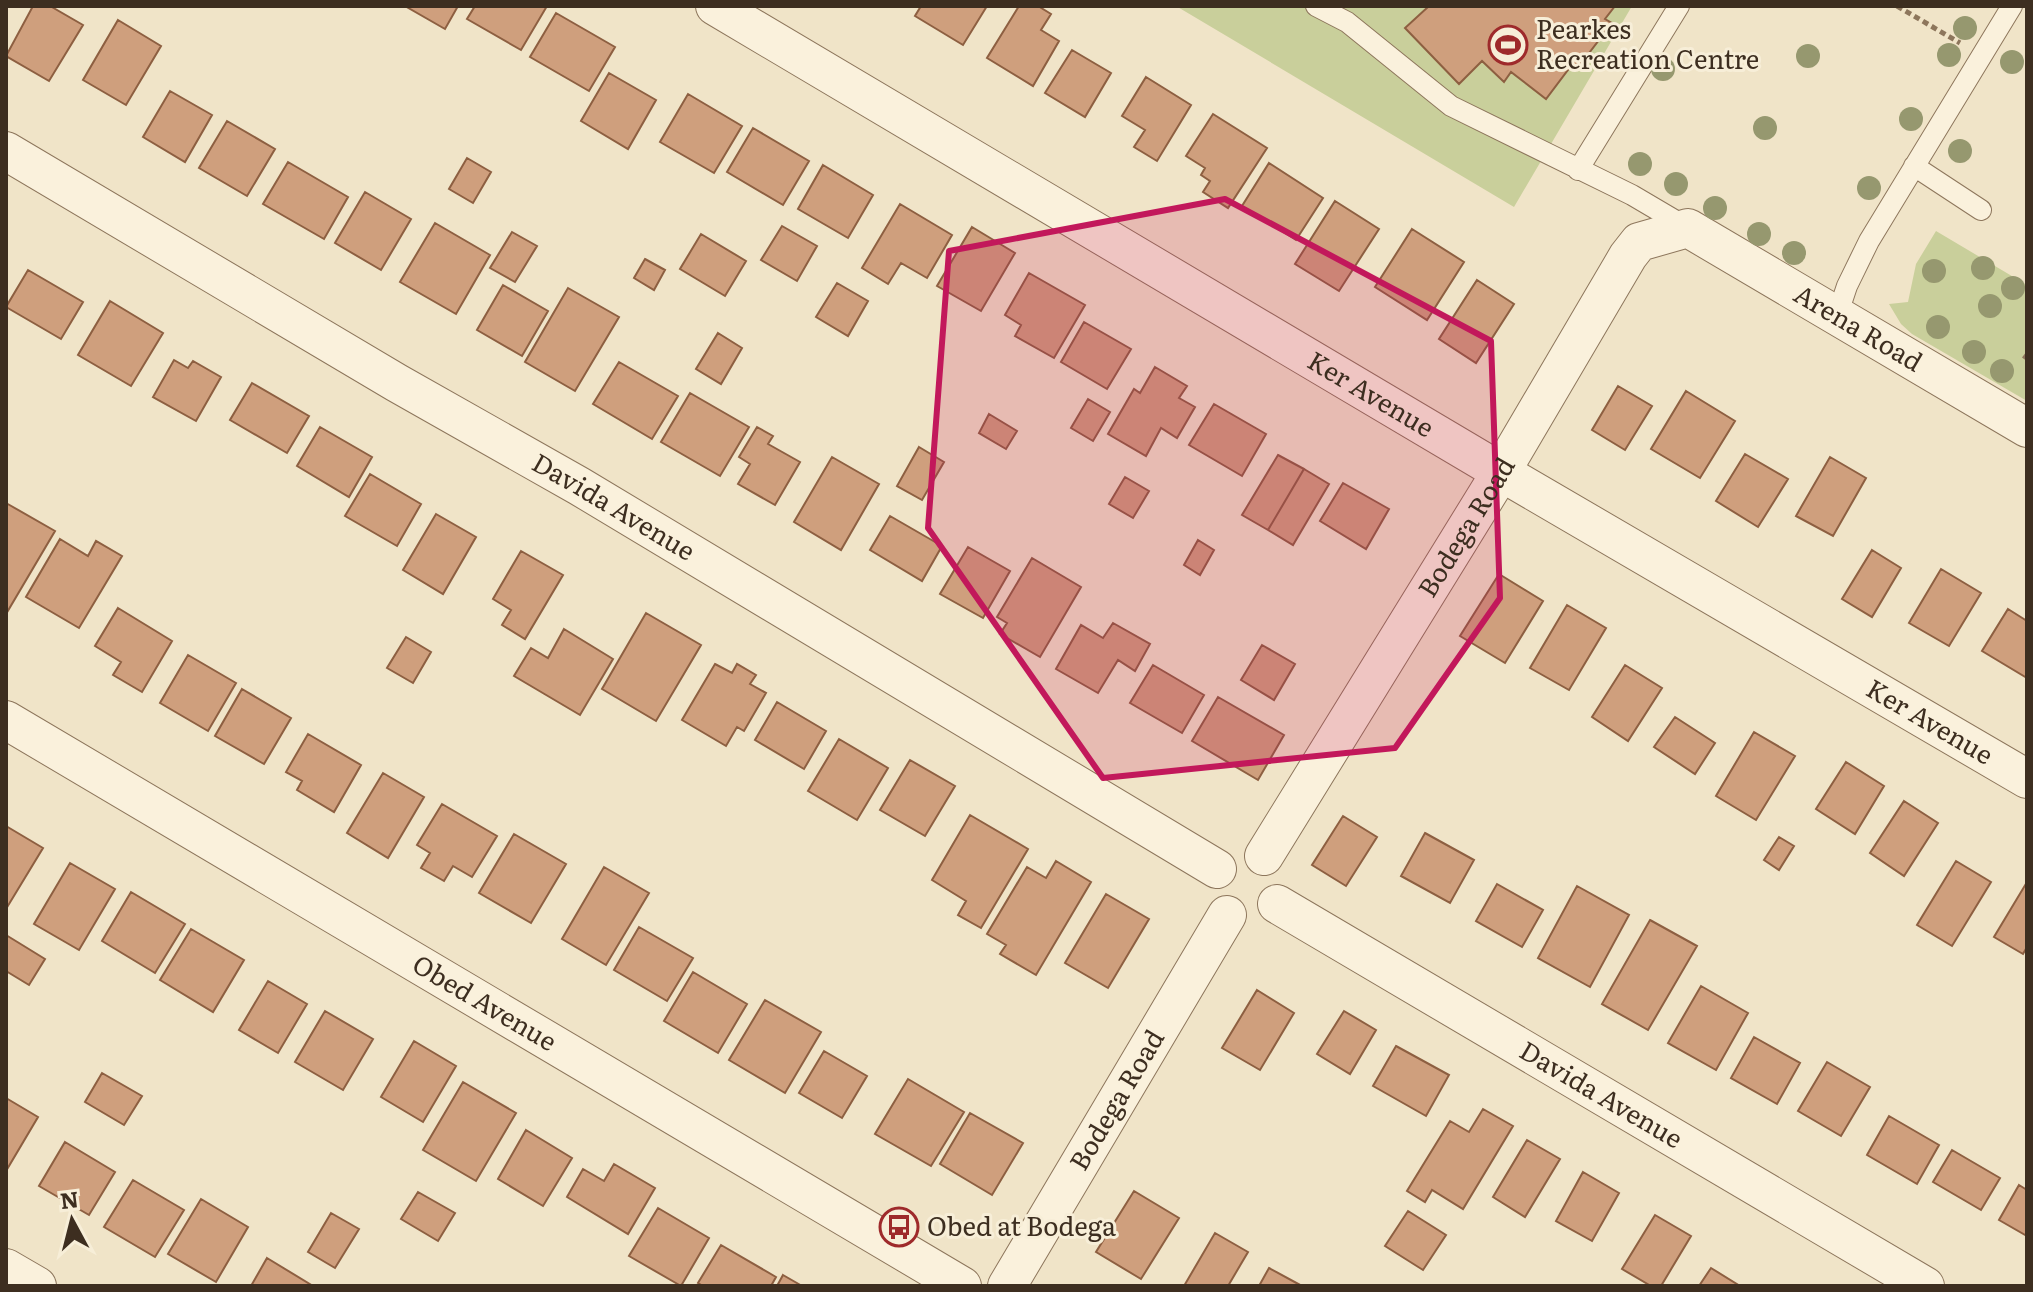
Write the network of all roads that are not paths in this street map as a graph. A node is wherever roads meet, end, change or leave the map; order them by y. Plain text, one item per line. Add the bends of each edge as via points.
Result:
1 (715, 6) edge
2 (1316, 6) edge
3 (1679, 6) edge
4 (2012, 6) edge
5 (6, 151) edge
6 (1914, 166) junction
7 (1578, 170) junction
8 (1981, 210) dead end
9 (1688, 228) junction
10 (1837, 316) junction
11 (2027, 428) edge
12 (1501, 472) junction
13 (6, 720) edge
14 (2027, 779) edge
15 (1264, 856) junction
16 (1217, 869) junction
17 (1277, 904) junction
18 (1227, 915) junction
19 (6, 1268) edge
20 (37, 1286) edge
21 (962, 1286) edge
22 (1007, 1286) edge
23 (1925, 1286) edge

1 - 12 street, Ker Avenue
2 - 7 lane via 1347,22 1451,106
3 - 7 lane
4 - 6 lane
5 - 16 street, Davida Avenue via 579,486
6 - 8 lane
6 - 10 lane via 1869,241
7 - 9 lane
9 - 10 street, Arena Road
9 - 12 street, Bodega Road via 1639,242 1628,256
10 - 11 street, Arena Road
12 - 14 street, Ker Avenue
12 - 15 street, Bodega Road
13 - 21 street, Obed Avenue
15 - 16 street via 1238,853
15 - 17 street via 1280,877
16 - 18 street via 1213,894
17 - 18 street via 1254,920
17 - 23 street, Davida Avenue
18 - 22 street, Bodega Road
19 - 20 street

